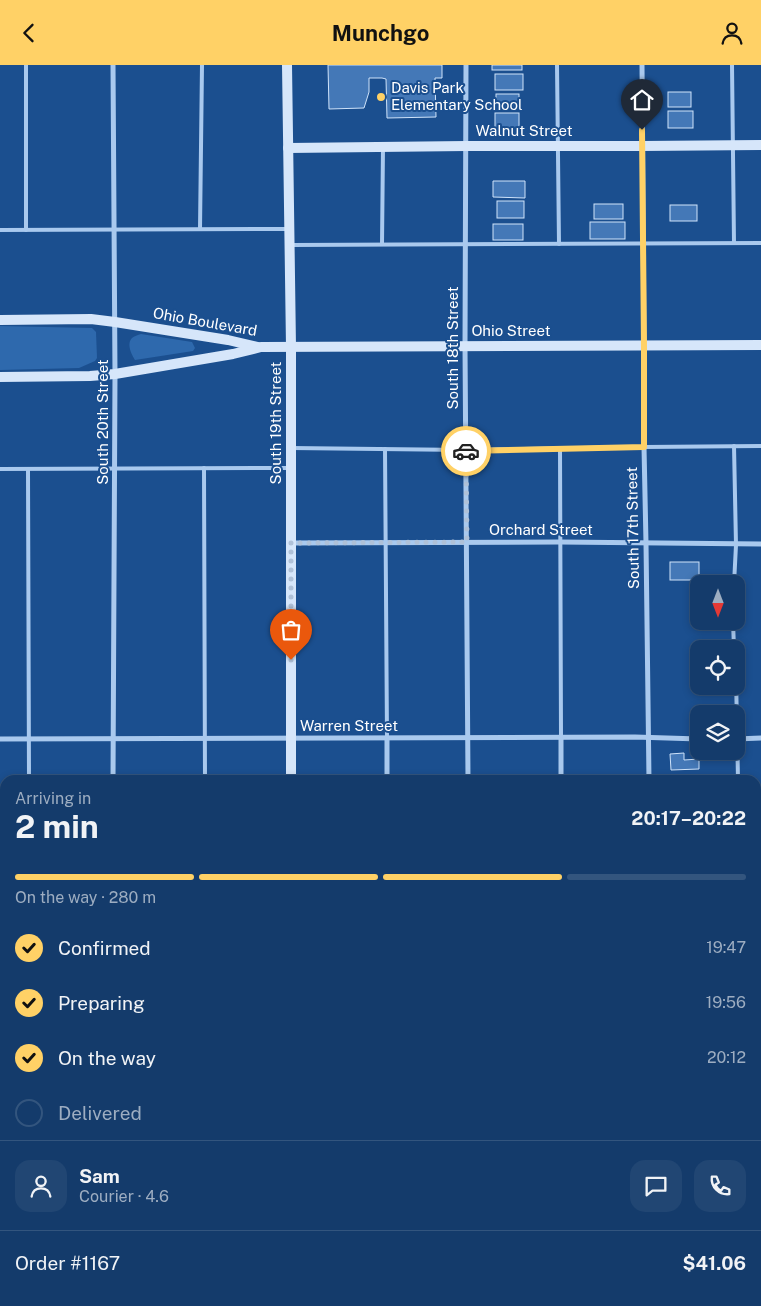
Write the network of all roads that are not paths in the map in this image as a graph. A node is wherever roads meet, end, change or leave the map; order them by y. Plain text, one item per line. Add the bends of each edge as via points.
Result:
1 (26, 65) edge
2 (113, 65) edge
3 (202, 65) edge
4 (287, 65) edge
5 (466, 65) edge
6 (557, 65) edge
7 (642, 65) edge
8 (732, 65) edge
9 (733, 145) junction
10 (761, 145) edge
11 (466, 146) junction
12 (558, 146) junction
13 (642, 146) junction
14 (383, 147) junction
15 (288, 148) junction
16 (200, 229) junction
17 (289, 229) junction
18 (26, 230) junction
19 (114, 230) junction
20 (0, 231) edge
21 (643, 243) junction
22 (734, 243) junction
23 (761, 243) edge
24 (466, 244) junction
25 (559, 244) junction
26 (289, 245) junction
27 (382, 245) junction
28 (0, 320) edge
29 (115, 321) junction
30 (761, 345) edge
31 (466, 346) junction
32 (644, 346) junction
33 (262, 347) junction
34 (291, 347) junction
35 (115, 374) junction
36 (0, 377) edge
37 (734, 446) junction
38 (761, 446) edge
39 (644, 447) junction
40 (291, 448) junction
41 (560, 448) junction
42 (385, 449) junction
43 (466, 450) junction
44 (115, 468) junction
45 (204, 468) junction
46 (291, 468) junction
47 (0, 469) edge
48 (28, 469) junction
49 (385, 542) junction
50 (467, 542) junction
51 (560, 542) junction
52 (291, 543) junction
53 (646, 543) junction
54 (761, 544) edge
55 (736, 545) junction
56 (734, 575) edge
57 (290, 738) junction
58 (387, 738) junction
59 (468, 738) junction
60 (561, 738) junction
61 (649, 738) junction
62 (761, 738) edge
63 (0, 739) edge
64 (28, 739) junction
65 (113, 739) junction
66 (205, 739) junction
67 (690, 739) edge
68 (745, 739) edge
69 (738, 760) edge
70 (28, 775) edge
71 (114, 775) edge
72 (205, 775) edge
73 (291, 775) edge
74 (387, 775) edge
75 (468, 775) edge
76 (561, 775) edge
77 (649, 775) edge
78 (738, 775) edge
79 (761, 1143) edge
80 (761, 1235) edge

1 - 18 lane
2 - 19 street, South 20th Street
3 - 16 lane
4 - 15 street, South 19th Street
5 - 11 street, South 18th Street
6 - 12 lane
7 - 13 street, South 17th Street
8 - 9 lane
9 - 10 street, Walnut Street
9 - 13 street, Walnut Street
9 - 22 lane
11 - 12 street, Walnut Street
11 - 14 street, Walnut Street
11 - 24 street, South 18th Street
12 - 13 street, Walnut Street
12 - 25 lane
13 - 21 street, South 17th Street
14 - 15 street, Walnut Street
14 - 27 lane
15 - 17 street, South 19th Street
16 - 17 lane
16 - 19 lane
17 - 26 street, South 19th Street
18 - 19 lane
18 - 20 lane
19 - 29 street, South 20th Street
21 - 22 lane
21 - 25 lane
21 - 32 street, South 17th Street
22 - 23 lane
24 - 25 lane
24 - 27 lane
24 - 31 street, South 18th Street
26 - 27 lane
26 - 34 street, South 19th Street
28 - 29 street, Ohio Boulevard
29 - 33 street, Ohio Boulevard
29 - 35 street, South 20th Street
30 - 32 street, Ohio Street
31 - 32 street, Ohio Street
31 - 34 street, Ohio Street
31 - 43 street, South 18th Street
32 - 39 street, South 17th Street
33 - 34 street, Ohio Street
33 - 35 street, Ohio Boulevard
34 - 40 street, South 19th Street
35 - 36 street, Ohio Boulevard
35 - 44 street, South 20th Street
37 - 38 lane
37 - 39 lane
37 - 55 lane
39 - 41 lane
39 - 53 street, South 17th Street
40 - 42 lane
40 - 46 street, South 19th Street
41 - 43 lane
41 - 51 lane
42 - 43 lane
42 - 49 lane
43 - 50 street, South 18th Street
44 - 45 lane
44 - 48 lane
44 - 65 street, South 20th Street
45 - 46 lane
45 - 66 lane
46 - 52 street, South 19th Street
47 - 48 lane
48 - 64 lane
49 - 50 street, Orchard Street
49 - 52 street, Orchard Street
49 - 58 lane
50 - 51 street, Orchard Street
50 - 59 street, South 18th Street
51 - 53 street, Orchard Street
51 - 60 lane
52 - 57 street, South 19th Street
53 - 55 street, Orchard Street
53 - 61 street, South 17th Street
54 - 55 street, Orchard Street
55 - 56 lane
57 - 58 street, Warren Street
57 - 66 street, Warren Street
57 - 73 street, South 19th Street
58 - 59 street, Warren Street
58 - 74 street
59 - 60 street, Warren Street
59 - 75 street, South 18th Street
60 - 61 street, Warren Street
60 - 76 street
61 - 67 street, Warren Street
61 - 77 street, South 17th Street
62 - 68 street
63 - 64 street, Warren Street
64 - 65 street, Warren Street
64 - 70 lane
65 - 66 street, Warren Street
65 - 71 street, South 20th Street
66 - 72 lane
69 - 78 lane
79 - 80 street

